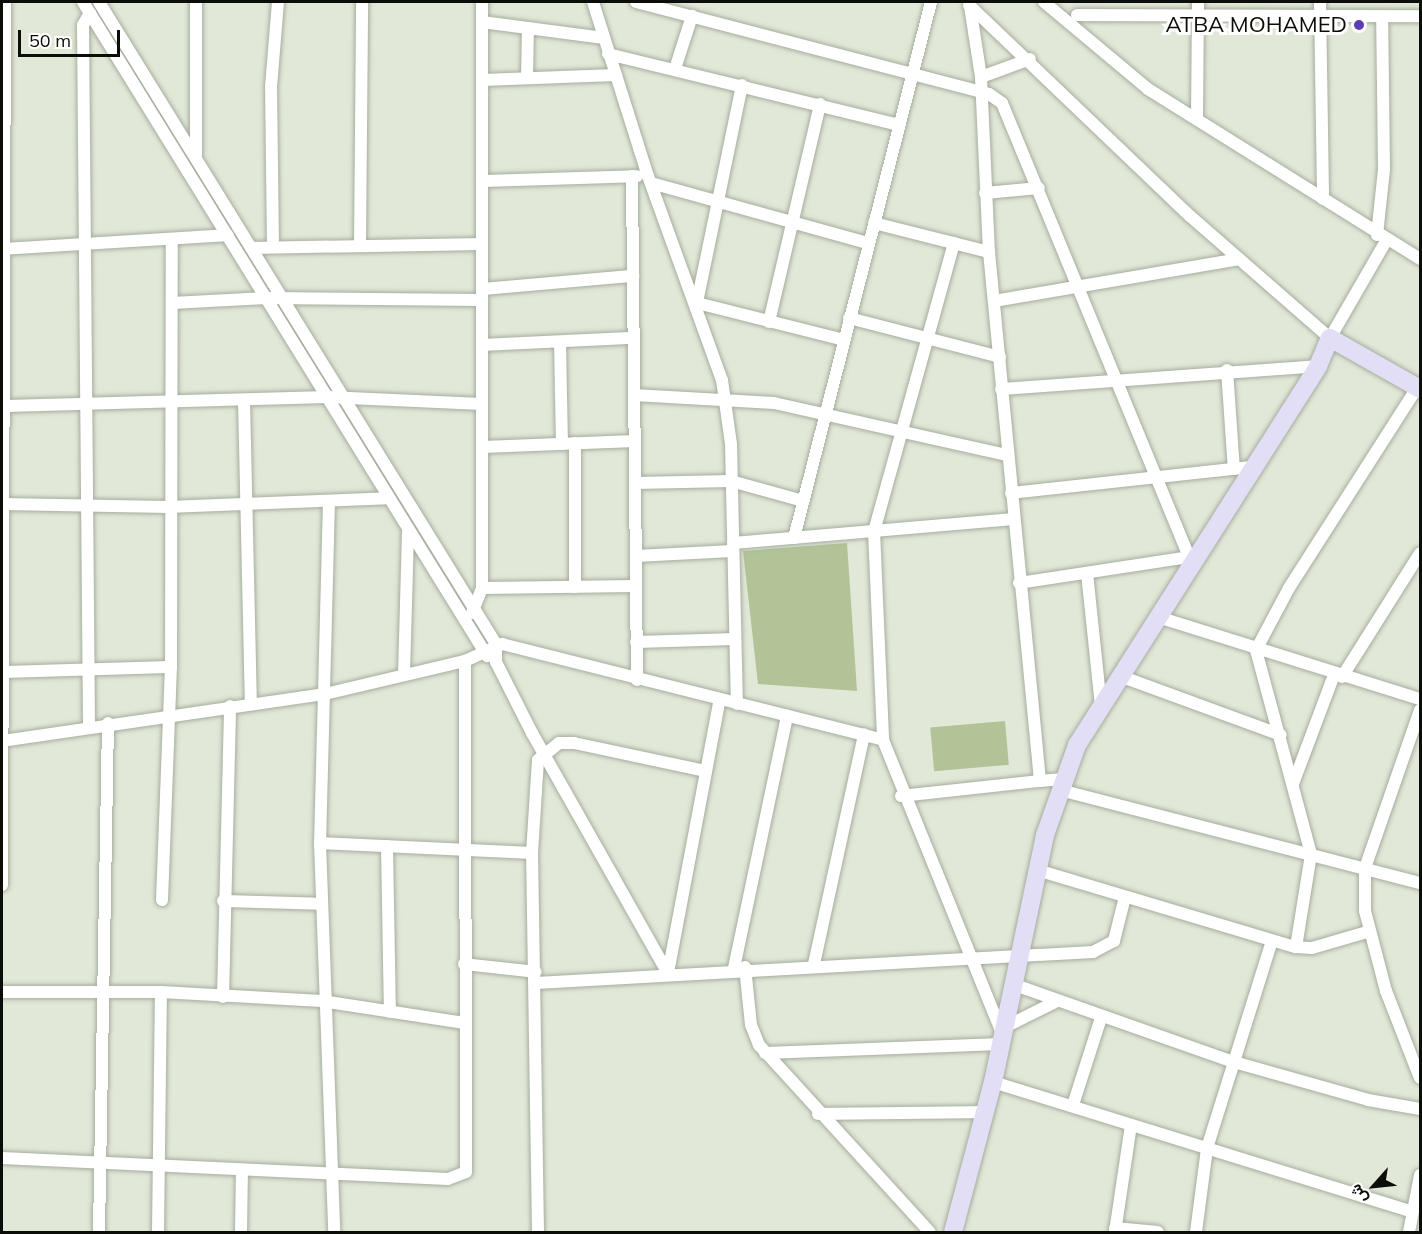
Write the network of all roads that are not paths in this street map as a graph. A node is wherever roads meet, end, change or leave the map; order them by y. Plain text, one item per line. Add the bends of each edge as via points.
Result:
1 (5, 2) edge
2 (83, 2) edge
3 (99, 2) edge
4 (196, 2) edge
5 (278, 2) edge
6 (362, 2) edge
7 (482, 2) edge
8 (593, 2) edge
9 (636, 2) edge
10 (931, 2) edge
11 (1044, 2) edge
12 (1077, 2) edge
13 (1198, 2) edge
14 (1320, 2) edge
15 (654, 3) edge
16 (966, 4) edge
17 (90, 13) junction
18 (1077, 15) junction
19 (692, 16) junction
20 (1198, 16) junction
21 (1320, 16) junction
22 (1382, 16) junction
23 (1420, 16) edge
24 (482, 22) junction
25 (528, 28) junction
26 (1077, 32) junction
27 (604, 38) junction
28 (608, 54) junction
29 (1030, 59) junction
30 (675, 69) junction
31 (616, 75) junction
32 (912, 75) junction
33 (981, 77) junction
34 (527, 78) junction
35 (482, 80) junction
36 (742, 84) junction
37 (981, 94) junction
38 (820, 104) junction
39 (1197, 118) junction
40 (899, 125) junction
41 (196, 157) junction
42 (2, 176) edge
43 (632, 176) junction
44 (650, 180) junction
45 (482, 181) junction
46 (196, 183) junction
47 (1039, 188) junction
48 (985, 193) junction
49 (1323, 199) junction
50 (717, 201) junction
51 (790, 222) junction
52 (874, 223) junction
53 (228, 235) junction
54 (1382, 238) junction
55 (172, 239) junction
56 (868, 243) junction
57 (954, 243) junction
58 (84, 244) junction
59 (482, 244) junction
60 (360, 246) junction
61 (251, 248) junction
62 (273, 248) junction
63 (2, 249) edge
64 (989, 252) junction
65 (1239, 259) junction
66 (1420, 259) edge
67 (633, 276) junction
68 (1078, 290) junction
69 (482, 295) junction
70 (266, 297) junction
71 (282, 298) junction
72 (994, 301) junction
73 (172, 303) junction
74 (697, 303) junction
75 (849, 318) junction
76 (769, 322) junction
77 (633, 338) junction
78 (1330, 338) junction
79 (844, 340) junction
80 (927, 340) junction
81 (560, 342) junction
82 (482, 345) junction
83 (1000, 357) junction
84 (1318, 366) junction
85 (1227, 370) junction
86 (1112, 381) junction
87 (4, 383) edge
88 (1419, 388) edge
89 (1001, 389) junction
90 (634, 395) junction
91 (327, 397) junction
92 (725, 397) junction
93 (344, 399) junction
94 (244, 400) junction
95 (170, 402) junction
96 (85, 403) junction
97 (482, 404) junction
98 (6, 406) junction
99 (824, 417) junction
100 (900, 435) junction
101 (635, 441) junction
102 (569, 443) junction
103 (483, 447) junction
104 (1007, 455) junction
105 (1243, 468) junction
106 (1154, 477) junction
107 (730, 481) junction
108 (635, 483) junction
109 (1011, 493) junction
110 (388, 498) junction
111 (249, 501) junction
112 (329, 501) junction
113 (803, 501) junction
114 (4, 504) edge
115 (87, 506) junction
116 (168, 507) junction
117 (1014, 519) junction
118 (408, 531) junction
119 (874, 531) junction
120 (794, 538) junction
121 (733, 547) junction
122 (1420, 553) edge
123 (636, 556) junction
124 (1191, 560) junction
125 (4, 567) edge
126 (1087, 573) junction
127 (1020, 584) junction
128 (636, 586) junction
129 (575, 587) junction
130 (482, 588) junction
131 (474, 609) junction
132 (1158, 617) junction
133 (465, 625) junction
134 (735, 639) junction
135 (636, 642) junction
136 (496, 644) junction
137 (1256, 650) junction
138 (482, 652) junction
139 (465, 661) junction
140 (496, 662) junction
141 (171, 667) junction
142 (89, 669) junction
143 (3, 672) edge
144 (404, 675) junction
145 (1120, 676) junction
146 (1338, 676) junction
147 (637, 680) junction
148 (324, 694) junction
149 (720, 699) junction
150 (1420, 699) edge
151 (251, 703) junction
152 (737, 704) junction
153 (230, 706) junction
154 (1101, 706) junction
155 (1420, 710) edge
156 (168, 714) junction
157 (787, 716) junction
158 (108, 723) junction
159 (89, 725) junction
160 (864, 734) junction
161 (1281, 735) junction
162 (883, 740) junction
163 (3, 741) edge
164 (544, 753) junction
165 (706, 771) junction
166 (1040, 781) junction
167 (1061, 784) junction
168 (1293, 784) junction
169 (901, 796) junction
170 (320, 843) junction
171 (387, 846) junction
172 (463, 850) junction
173 (532, 854) junction
174 (1311, 854) junction
175 (1365, 868) junction
176 (1037, 870) junction
177 (1420, 883) edge
178 (2, 885) edge
179 (1125, 897) junction
180 (162, 900) dead end
181 (224, 901) junction
182 (322, 904) junction
183 (1370, 932) junction
184 (1272, 941) junction
185 (1296, 947) junction
186 (1022, 956) junction
187 (967, 958) junction
188 (464, 964) junction
189 (814, 964) junction
190 (740, 967) junction
191 (668, 973) junction
192 (536, 977) junction
193 (1015, 985) junction
194 (2, 992) edge
195 (99, 992) junction
196 (161, 992) junction
197 (223, 997) junction
198 (321, 1001) junction
199 (1057, 1001) junction
200 (390, 1012) junction
201 (1101, 1018) junction
202 (464, 1023) junction
203 (1003, 1036) junction
204 (1406, 1043) junction
205 (1420, 1043) edge
206 (765, 1053) junction
207 (1234, 1062) junction
208 (1420, 1078) edge
209 (993, 1082) junction
210 (1073, 1105) junction
211 (1420, 1109) edge
212 (985, 1112) junction
213 (818, 1114) junction
214 (1131, 1125) junction
215 (1207, 1148) junction
216 (2, 1158) edge
217 (99, 1163) junction
218 (159, 1167) junction
219 (242, 1171) junction
220 (329, 1173) junction
221 (1420, 1175) edge
222 (1417, 1192) edge
223 (1412, 1212) junction
224 (1115, 1230) edge
225 (99, 1233) edge
226 (158, 1233) edge
227 (242, 1233) edge
228 (334, 1233) edge
229 (538, 1233) edge
230 (930, 1233) edge
231 (953, 1233) edge
232 (1158, 1233) edge
233 (1196, 1233) edge
234 (1409, 1233) edge

1 - 42 street
2 - 17 street
3 - 41 street
4 - 41 street
5 - 62 street via 272,87
6 - 60 street
7 - 24 street
8 - 27 street
9 - 15 street
10 - 32 street
11 - 26 street
12 - 18 street
13 - 20 street
14 - 21 street
15 - 19 street
16 - 29 street
16 - 33 street
17 - 46 street
17 - 58 street via 83,25
18 - 20 street
18 - 26 street
19 - 30 street
19 - 32 street
20 - 21 street
20 - 39 street
21 - 22 street
21 - 49 street
22 - 23 street
22 - 54 street
24 - 25 street
24 - 35 street
25 - 27 street
25 - 34 street
26 - 39 street via 1140,83
27 - 28 street
28 - 30 street
28 - 31 street
29 - 33 street
29 - 65 street
30 - 36 street
31 - 34 street
31 - 44 street
32 - 37 street
32 - 40 street
33 - 37 street
34 - 35 street
35 - 45 street
36 - 38 street
36 - 50 street
37 - 47 street via 995,97 1009,114
37 - 48 street
38 - 40 street
38 - 51 street
39 - 49 street
40 - 52 street
41 - 46 street
41 - 61 street
42 - 63 street
43 - 44 street
43 - 45 street
43 - 67 street
44 - 50 street
44 - 74 street
45 - 59 street
46 - 53 street
47 - 48 street
47 - 68 street
48 - 64 street
49 - 54 street
50 - 51 street
50 - 74 street
51 - 56 street
51 - 76 street
52 - 56 street
52 - 57 street
53 - 55 street
53 - 70 street
54 - 66 street
54 - 78 street
55 - 58 street
55 - 73 street
56 - 75 street
57 - 64 street
57 - 80 street
58 - 63 street
58 - 96 street
59 - 60 street
59 - 69 street
60 - 62 street
61 - 62 street
61 - 71 street
63 - 87 street
64 - 72 street
65 - 68 street
65 - 78 street
67 - 69 street
67 - 77 street
68 - 72 street
68 - 86 street
69 - 71 street
69 - 82 street
70 - 71 street
70 - 73 street
70 - 91 street
71 - 93 street
72 - 83 street
73 - 95 street
74 - 76 street
74 - 92 street
75 - 79 street
75 - 80 street
76 - 79 street
77 - 81 street
77 - 90 street
78 - 84 street
78 - 88 street
79 - 99 street
80 - 83 street
80 - 100 street
81 - 82 street
81 - 102 street
82 - 97 street
83 - 89 street
84 - 85 street
84 - 105 street
85 - 86 street
85 - 105 street
86 - 89 street
86 - 106 street
87 - 98 street
88 - 137 street via 1289,588
89 - 104 street
90 - 92 street
90 - 101 street
91 - 93 street
91 - 94 street
91 - 110 street
92 - 99 street
92 - 107 street
93 - 97 street
93 - 131 street
94 - 95 street
94 - 111 street
95 - 96 street
95 - 116 street
96 - 98 street
96 - 115 street
97 - 103 street
98 - 114 street
99 - 100 street
99 - 113 street
100 - 104 street
100 - 119 street
101 - 102 street
101 - 108 street
102 - 103 street
102 - 129 street
103 - 130 street
104 - 109 street
105 - 106 street
105 - 124 street
106 - 109 street
106 - 124 street
107 - 108 street
107 - 113 street
107 - 121 street
108 - 123 street
109 - 117 street
110 - 112 street
110 - 118 street
111 - 112 street
111 - 116 street
111 - 151 street
112 - 148 street
113 - 120 street
114 - 115 street
114 - 125 street
115 - 116 street
115 - 142 street
116 - 141 street
117 - 119 street
117 - 127 street
118 - 133 street
118 - 144 street
119 - 120 street
119 - 162 street
120 - 121 street
121 - 123 street
121 - 134 street
122 - 146 street
123 - 128 street
124 - 126 street
124 - 132 street
125 - 143 street
126 - 127 street
126 - 154 street
127 - 166 street
128 - 129 street
128 - 135 street
129 - 130 street
130 - 131 street
131 - 133 street
131 - 136 street
132 - 137 street
132 - 145 street
133 - 138 street
134 - 135 street
134 - 152 street
135 - 147 street
136 - 138 street
136 - 140 street
136 - 147 street
137 - 146 street
137 - 161 street
138 - 139 street
138 - 140 street
139 - 144 street
139 - 172 street
140 - 164 street
141 - 142 street
141 - 156 street
142 - 143 street
142 - 159 street
143 - 163 street
144 - 148 street
145 - 154 street
145 - 161 street
146 - 150 street
146 - 168 street
147 - 149 street
148 - 151 street
148 - 170 street
149 - 152 street
149 - 165 street
151 - 153 street
152 - 157 street
153 - 156 street
153 - 181 street
154 - 167 street
155 - 175 street
156 - 158 street
156 - 180 street
157 - 160 street
157 - 190 street
158 - 159 street
158 - 195 street
159 - 163 street
160 - 162 street
160 - 189 street
161 - 168 street
162 - 169 street
163 - 178 street
164 - 165 street via 574,742
164 - 173 street via 535,770
164 - 191 street
165 - 191 street
166 - 167 street
166 - 169 street
167 - 174 street
167 - 176 street
168 - 174 street
169 - 187 street
170 - 171 street
170 - 182 street
171 - 172 street
171 - 200 street
172 - 173 street
172 - 188 street
173 - 192 street
174 - 175 street
174 - 185 street
175 - 177 street
175 - 183 street
176 - 179 street
176 - 186 street
179 - 184 street
179 - 186 street via 1122,923 1109,947
181 - 182 street
181 - 197 street
182 - 198 street
183 - 185 street via 1312,948
183 - 204 street
184 - 185 street
184 - 207 street
186 - 187 street
186 - 193 street
187 - 189 street
187 - 203 street
188 - 192 street
188 - 202 street
189 - 190 street
190 - 191 street
190 - 206 street via 751,1024
191 - 192 street
192 - 229 street
193 - 199 street
193 - 203 street
194 - 195 street
195 - 196 street
195 - 217 street
196 - 197 street
196 - 218 street
197 - 198 street
198 - 200 street
198 - 220 street
199 - 201 street
199 - 203 street
200 - 202 street
201 - 207 street
201 - 210 street
202 - 220 street via 466,1172 455,1179
203 - 206 street
203 - 209 street
204 - 205 street
204 - 208 street
206 - 213 street
207 - 211 street via 1368,1100
207 - 215 street
209 - 210 street
209 - 212 street
210 - 214 street
212 - 213 street
212 - 231 street
213 - 230 street
214 - 215 street
214 - 224 street
215 - 223 street
215 - 233 street
216 - 217 street
217 - 218 street
217 - 225 street
218 - 219 street
218 - 226 street
219 - 220 street
219 - 227 street
220 - 228 street
221 - 222 street
222 - 223 street
223 - 234 street
224 - 232 street

